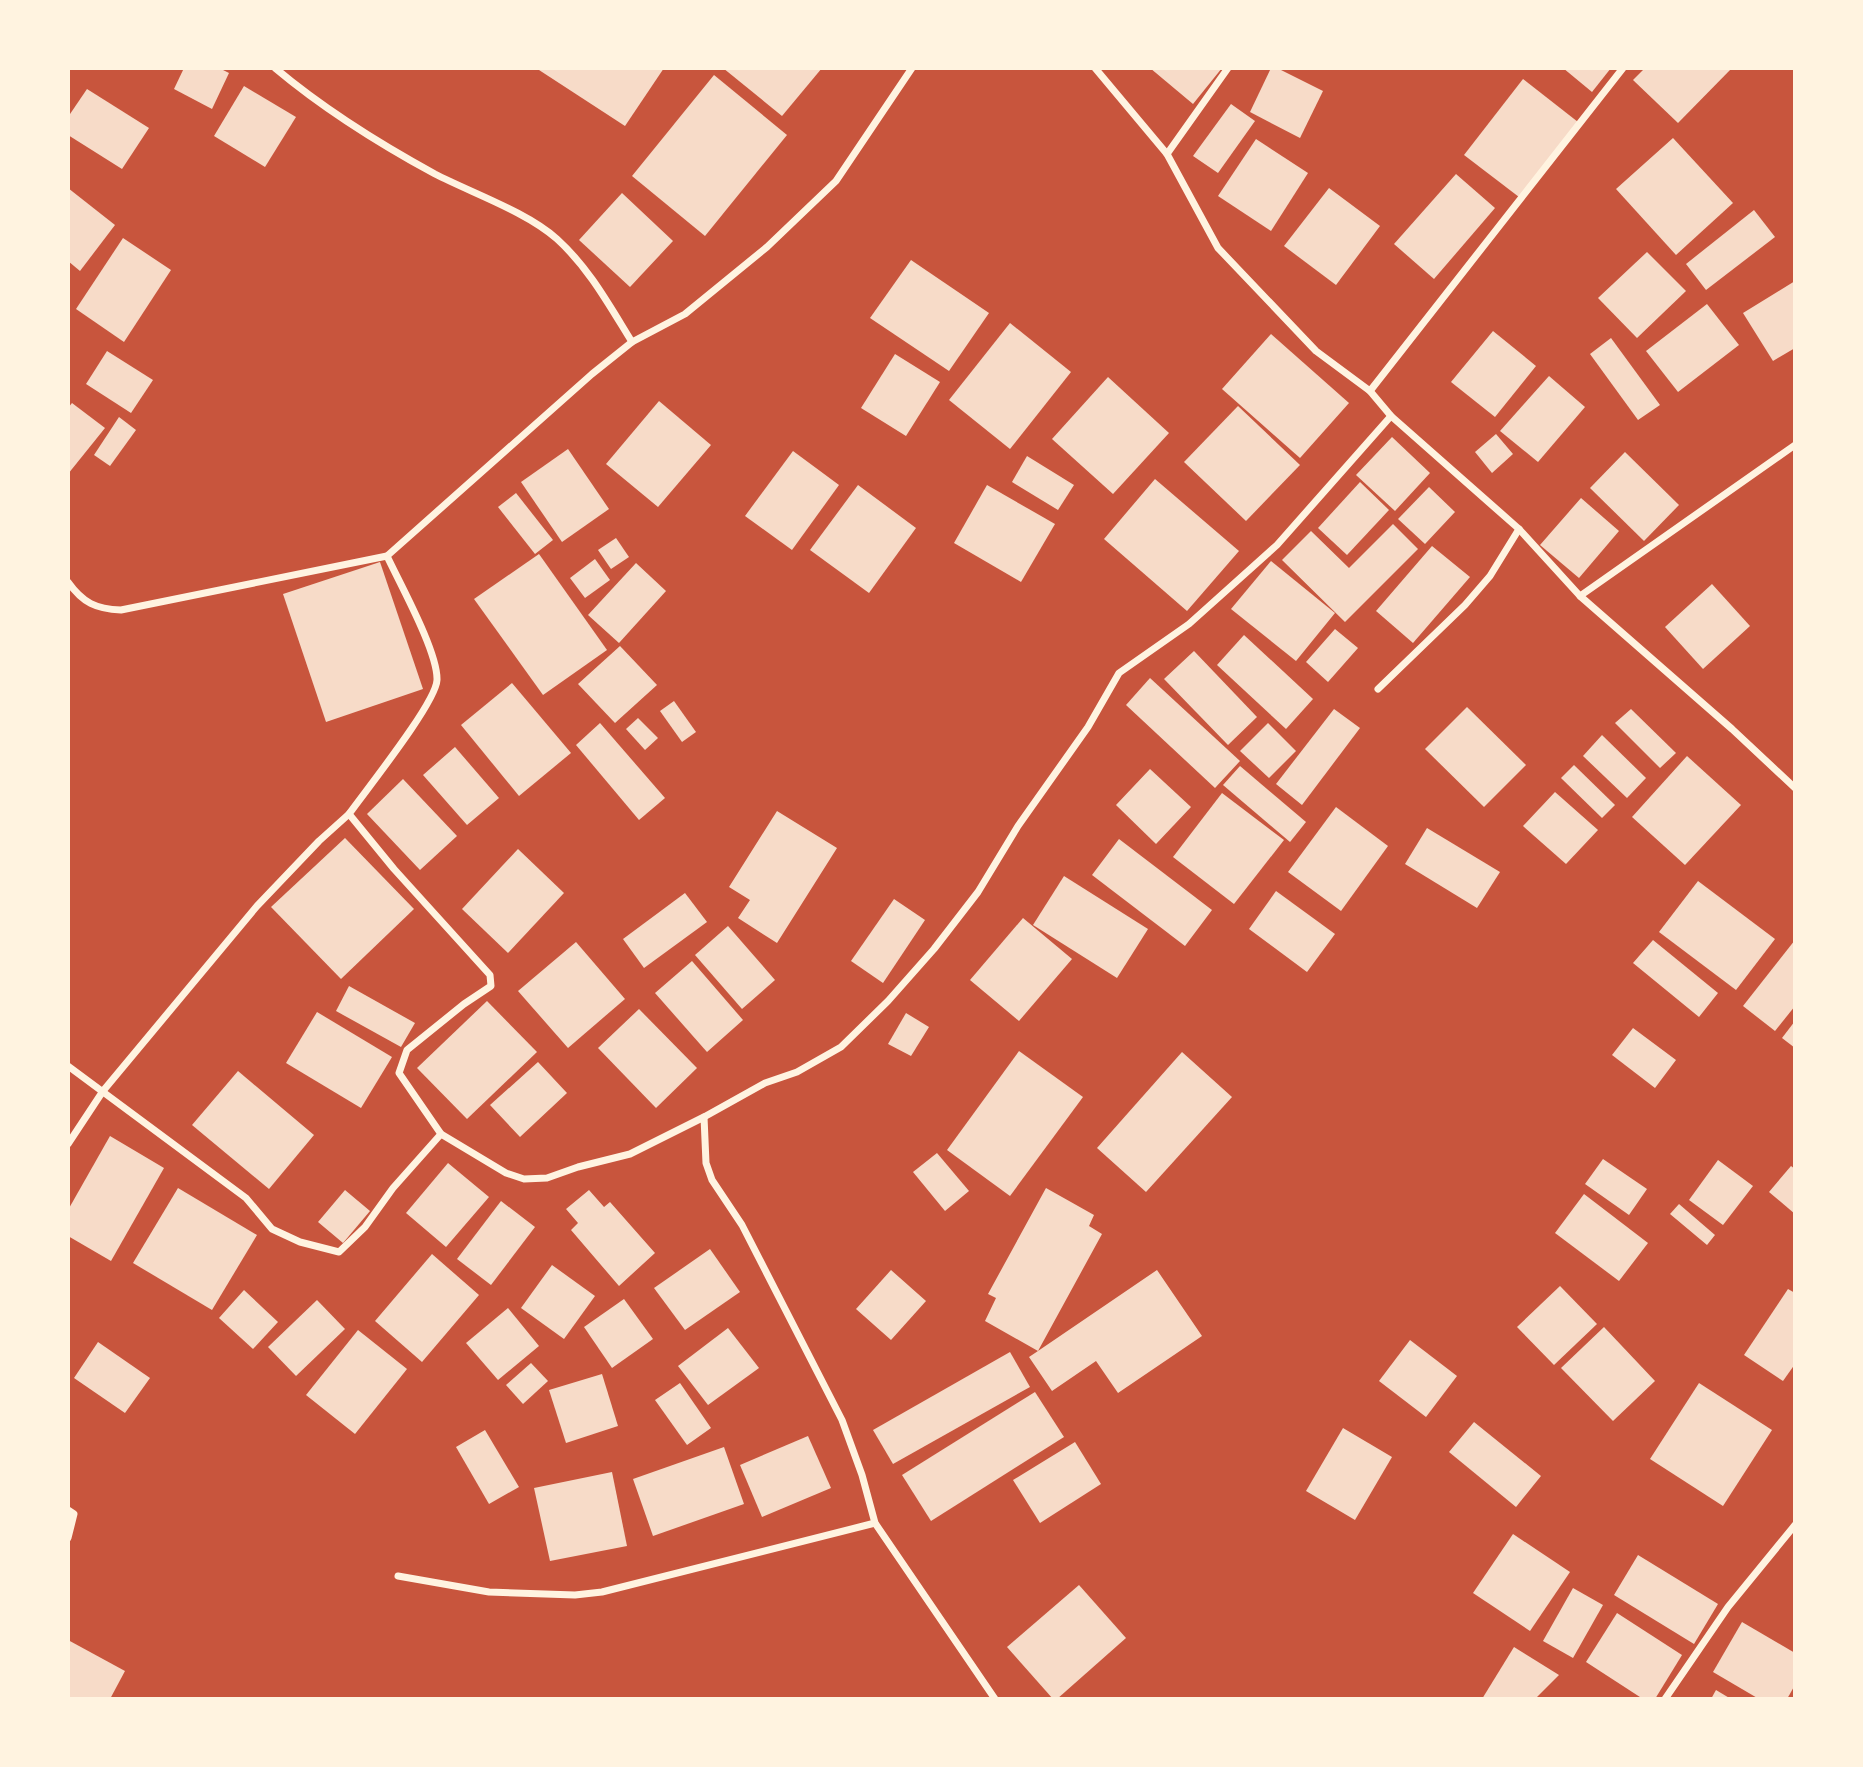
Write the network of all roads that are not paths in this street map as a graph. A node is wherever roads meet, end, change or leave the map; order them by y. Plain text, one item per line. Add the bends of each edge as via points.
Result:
1 (275, 68) edge
2 (912, 68) edge
3 (1095, 68) edge
4 (1228, 68) edge
5 (1623, 68) edge
6 (1167, 154) junction
7 (632, 342) junction
8 (1370, 391) junction
9 (1391, 416) junction
10 (1795, 445) edge
11 (1519, 529) junction
12 (387, 556) junction
13 (68, 582) edge
14 (1580, 597) junction
15 (1378, 689) dead end
16 (1795, 788) edge
17 (349, 814) junction
18 (68, 1066) edge
19 (103, 1091) junction
20 (704, 1117) junction
21 (441, 1134) junction
22 (68, 1144) edge
23 (68, 1510) edge
24 (875, 1524) junction
25 (1795, 1525) edge
26 (68, 1538) edge
27 (398, 1576) dead end
28 (995, 1699) edge
29 (1665, 1699) edge

1 - 7 street via 336,116 555,237 586,268
2 - 7 street via 836,181 767,247 685,314
3 - 6 street
4 - 6 street
5 - 8 street
6 - 8 street via 1218,248 1316,351
7 - 12 street
8 - 9 street
9 - 11 street
9 - 20 street via 1277,545 1189,624 1119,673 978,891 882,1007 841,1047
10 - 14 street
11 - 14 street
11 - 15 street via 1490,576 1465,605
12 - 13 street via 121,610 100,609
12 - 17 street via 429,646 437,681 425,710
14 - 16 street
17 - 19 street via 257,906
17 - 21 street via 490,975 491,986 407,1050 399,1073
18 - 19 street
19 - 21 street via 246,1198 272,1229 339,1252
19 - 22 street
20 - 21 street via 630,1154 547,1178 524,1179 506,1173
20 - 24 street via 706,1163 712,1180 741,1225 842,1420
23 - 26 street via 74,1514
24 - 27 street via 575,1595 489,1592
24 - 28 street
25 - 29 street via 1728,1607

